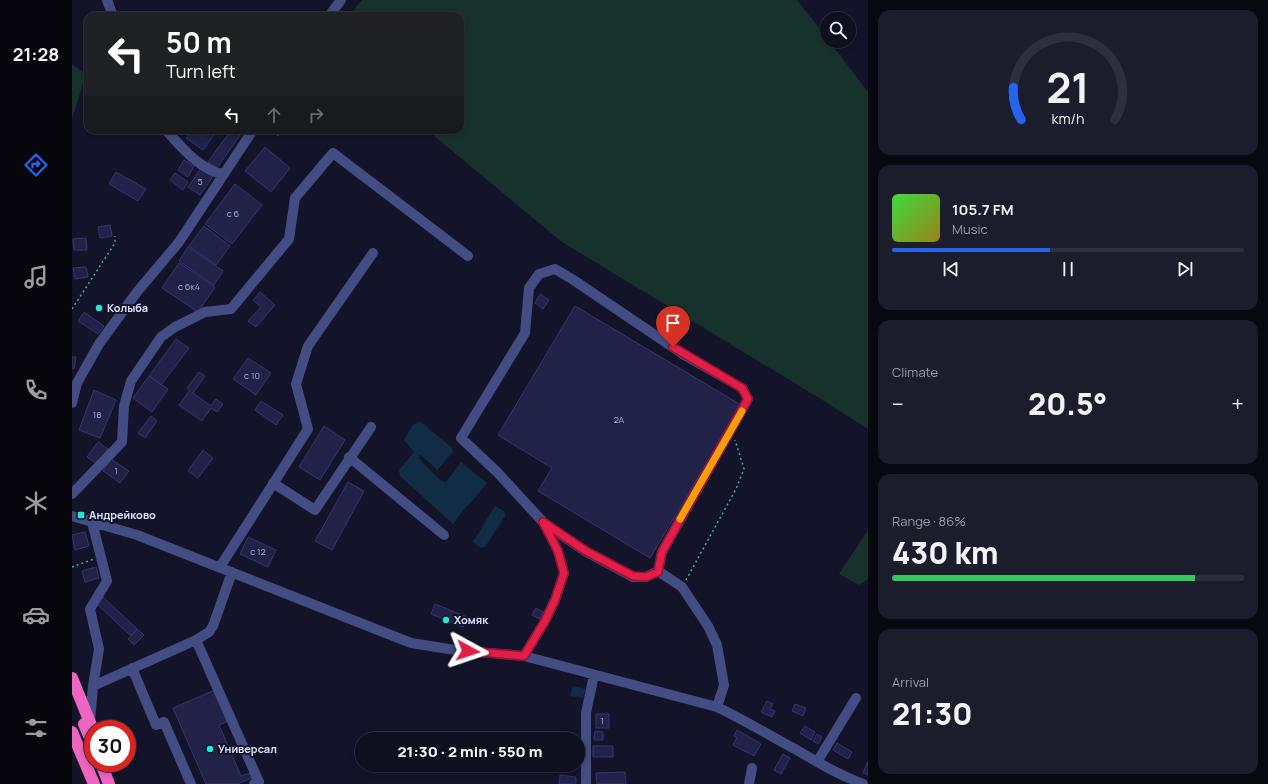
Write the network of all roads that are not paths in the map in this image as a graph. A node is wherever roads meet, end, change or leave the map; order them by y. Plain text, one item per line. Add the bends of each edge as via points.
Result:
1 (107, 0) edge
2 (341, 0) edge
3 (112, 12) edge
4 (332, 12) edge
5 (169, 134) edge
6 (250, 134) edge
7 (224, 174) junction
8 (373, 253) dead end
9 (468, 256) dead end
10 (72, 403) edge
11 (370, 427) dead end
12 (350, 457) junction
13 (274, 483) junction
14 (72, 494) edge
15 (72, 516) edge
16 (92, 522) junction
17 (543, 522) junction
18 (444, 535) dead end
19 (220, 567) junction
20 (232, 572) junction
21 (658, 572) junction
22 (196, 640) junction
23 (524, 656) junction
24 (132, 668) junction
25 (594, 675) junction
26 (72, 678) edge
27 (93, 686) junction
28 (72, 693) edge
29 (856, 698) dead end
30 (717, 707) junction
31 (89, 720) edge
32 (91, 720) edge
33 (84, 723) edge
34 (72, 732) edge
35 (817, 762) junction
36 (752, 768) dead end
37 (104, 772) edge
38 (110, 772) edge
39 (94, 784) edge
40 (109, 784) edge
41 (115, 784) edge
42 (191, 784) edge
43 (254, 784) edge
44 (586, 784) edge
45 (749, 784) edge
46 (863, 784) edge

1 - 3 street
2 - 4 street
5 - 7 street via 184,151 203,165 216,173
6 - 7 street
7 - 10 street via 179,242 98,344 77,383
8 - 13 street via 308,346 296,384 308,429
9 - 14 street via 333,153 295,198 289,239 231,309 205,312 174,327 162,337 131,381 124,406 122,442
11 - 12 street
12 - 13 street via 315,510
12 - 18 street
13 - 19 street
15 - 16 street
16 - 19 street via 136,535
16 - 27 street via 107,581 90,609 99,649
17 - 21 street via 586,551 633,576 646,577
17 - 21 street via 498,473 460,438 525,333 529,288 539,274 555,269 686,356 742,388 748,399 662,552
17 - 23 street via 558,551 564,573 545,621
19 - 20 street
20 - 22 street via 213,626 209,632
20 - 23 street via 411,643
21 - 30 street via 682,587 717,644 724,685
22 - 24 street
22 - 43 street via 259,782
23 - 25 street
24 - 27 street
24 - 42 street via 156,725 164,722
25 - 30 street
25 - 44 street via 586,713
26 - 31 highway
27 - 32 street
28 - 33 highway
29 - 35 street
30 - 35 street
34 - 39 highway
35 - 46 street
36 - 45 street
37 - 40 highway
38 - 41 highway

